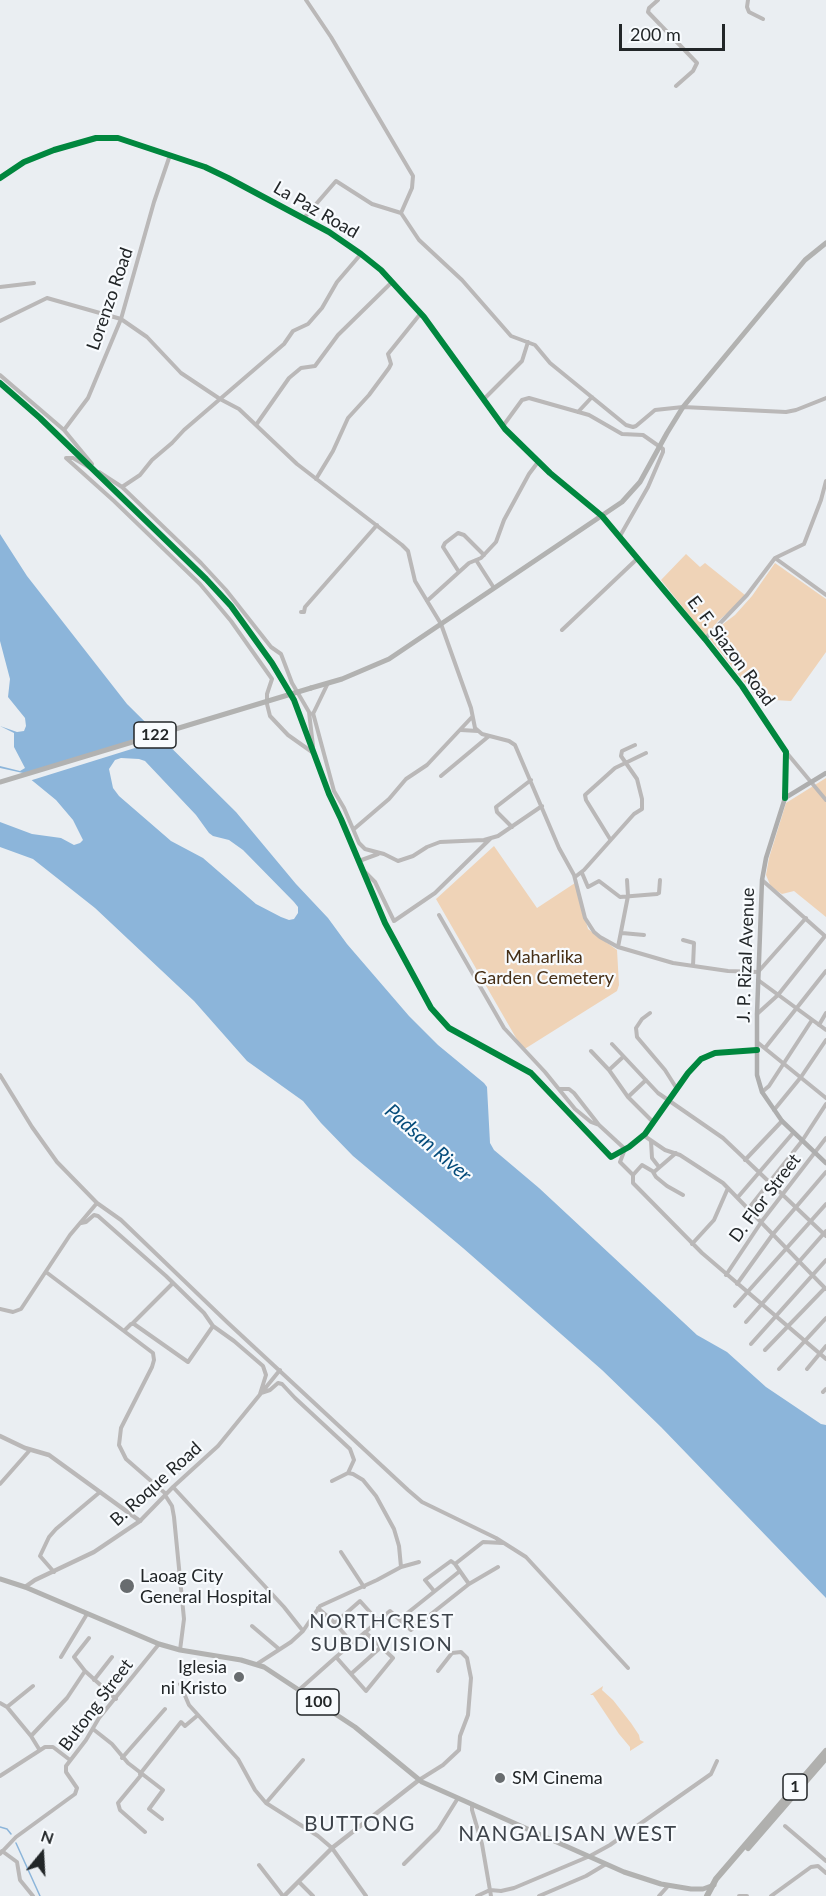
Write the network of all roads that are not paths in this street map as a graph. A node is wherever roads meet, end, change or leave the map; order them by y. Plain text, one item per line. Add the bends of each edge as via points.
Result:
1 (306, 0) edge
2 (658, 0) edge
3 (748, 0) edge
4 (762, 19) dead end
5 (676, 86) dead end
6 (170, 155) junction
7 (0, 178) edge
8 (401, 213) junction
9 (304, 218) junction
10 (826, 243) edge
11 (361, 254) junction
12 (392, 282) junction
13 (34, 283) dead end
14 (0, 287) edge
15 (421, 313) junction
16 (121, 318) junction
17 (0, 321) edge
18 (528, 342) junction
19 (0, 375) edge
20 (0, 383) edge
21 (592, 397) junction
22 (826, 398) edge
23 (220, 399) junction
24 (484, 399) junction
25 (683, 407) junction
26 (577, 412) junction
27 (256, 425) junction
28 (503, 426) junction
29 (64, 430) junction
30 (659, 447) junction
31 (538, 462) junction
32 (96, 471) junction
33 (316, 479) junction
34 (826, 481) edge
35 (122, 487) junction
36 (602, 516) junction
37 (377, 525) junction
38 (620, 536) junction
39 (484, 555) junction
40 (638, 558) junction
41 (775, 558) junction
42 (476, 560) junction
43 (459, 572) junction
44 (494, 588) junction
45 (826, 595) edge
46 (427, 601) junction
47 (301, 612) dead end
48 (441, 624) junction
49 (562, 630) dead end
50 (705, 639) junction
51 (328, 683) junction
52 (312, 716) junction
53 (472, 717) junction
54 (460, 730) junction
55 (478, 731) junction
56 (489, 736) junction
57 (635, 745) dead end
58 (786, 752) junction
59 (314, 753) junction
60 (646, 753) dead end
61 (625, 764) junction
62 (826, 773) edge
63 (441, 776) dead end
64 (531, 780) junction
65 (0, 782) edge
66 (811, 782) junction
67 (785, 798) junction
68 (826, 800) edge
69 (542, 806) junction
70 (512, 827) junction
71 (354, 830) junction
72 (491, 838) junction
73 (610, 839) junction
74 (380, 853) junction
75 (359, 861) junction
76 (363, 871) junction
77 (582, 873) junction
78 (575, 877) junction
79 (627, 880) dead end
80 (660, 880) dead end
81 (762, 880) junction
82 (628, 896) junction
83 (439, 915) dead end
84 (806, 918) junction
85 (622, 933) junction
86 (644, 935) dead end
87 (826, 936) edge
88 (683, 940) dead end
89 (618, 947) junction
90 (693, 966) junction
91 (826, 971) edge
92 (758, 972) junction
93 (758, 979) junction
94 (778, 995) junction
95 (796, 1008) junction
96 (650, 1013) dead end
97 (826, 1013) edge
98 (757, 1014) junction
99 (812, 1020) junction
100 (819, 1025) junction
101 (826, 1030) edge
102 (826, 1040) edge
103 (757, 1042) junction
104 (612, 1044) dead end
105 (765, 1048) junction
106 (757, 1050) junction
107 (591, 1051) dead end
108 (622, 1057) junction
109 (784, 1063) junction
110 (609, 1070) junction
111 (0, 1075) edge
112 (801, 1077) junction
113 (646, 1080) junction
114 (560, 1089) junction
115 (677, 1089) junction
116 (762, 1092) junction
117 (628, 1096) junction
118 (826, 1098) edge
119 (668, 1101) junction
120 (826, 1104) edge
121 (774, 1111) junction
122 (782, 1121) junction
123 (653, 1122) junction
124 (599, 1125) junction
125 (793, 1133) junction
126 (643, 1136) junction
127 (826, 1138) edge
128 (651, 1141) junction
129 (802, 1142) junction
130 (625, 1149) junction
131 (676, 1153) junction
132 (815, 1153) junction
133 (745, 1160) junction
134 (826, 1163) edge
135 (659, 1167) junction
136 (653, 1172) junction
137 (758, 1172) junction
138 (826, 1173) edge
139 (633, 1175) junction
140 (770, 1183) junction
141 (728, 1188) junction
142 (782, 1194) junction
143 (683, 1195) dead end
144 (738, 1197) junction
145 (97, 1203) junction
146 (826, 1204) edge
147 (795, 1207) junction
148 (749, 1208) junction
149 (762, 1221) junction
150 (810, 1221) junction
151 (81, 1223) junction
152 (773, 1234) junction
153 (825, 1234) edge
154 (692, 1244) junction
155 (786, 1247) junction
156 (826, 1260) edge
157 (798, 1261) junction
158 (46, 1272) junction
159 (726, 1275) junction
160 (812, 1275) junction
161 (173, 1283) junction
162 (737, 1284) junction
163 (826, 1288) edge
164 (748, 1293) junction
165 (761, 1304) junction
166 (735, 1306) dead end
167 (0, 1309) edge
168 (775, 1315) junction
169 (826, 1318) edge
170 (746, 1322) dead end
171 (132, 1324) junction
172 (213, 1326) junction
173 (789, 1326) junction
174 (125, 1330) junction
175 (805, 1340) junction
176 (751, 1344) dead end
177 (826, 1346) edge
178 (765, 1350) dead end
179 (820, 1354) junction
180 (826, 1359) edge
181 (779, 1369) dead end
182 (280, 1370) junction
183 (807, 1370) dead end
184 (260, 1393) junction
185 (0, 1437) edge
186 (30, 1450) junction
187 (348, 1473) junction
188 (332, 1481) dead end
189 (0, 1484) edge
190 (173, 1487) junction
191 (100, 1491) junction
192 (166, 1495) junction
193 (140, 1521) junction
194 (508, 1544) junction
195 (340, 1551) dead end
196 (419, 1562) dead end
197 (455, 1564) junction
198 (400, 1567) junction
199 (498, 1567) dead end
200 (460, 1571) junction
201 (54, 1572) junction
202 (0, 1579) edge
203 (469, 1584) junction
204 (25, 1587) junction
205 (363, 1587) junction
206 (434, 1591) junction
207 (318, 1608) junction
208 (87, 1614) junction
209 (400, 1619) junction
210 (378, 1621) junction
211 (335, 1623) junction
212 (252, 1626) dead end
213 (303, 1631) junction
214 (365, 1632) junction
215 (89, 1638) dead end
216 (159, 1644) junction
217 (352, 1644) junction
218 (381, 1647) junction
219 (279, 1649) junction
220 (180, 1650) junction
221 (61, 1657) dead end
222 (112, 1657) dead end
223 (336, 1657) junction
224 (257, 1664) junction
225 (628, 1668) dead end
226 (85, 1671) junction
227 (438, 1671) dead end
228 (352, 1673) junction
229 (94, 1680) junction
230 (180, 1684) dead end
231 (33, 1686) dead end
232 (300, 1689) junction
233 (116, 1699) junction
234 (0, 1703) edge
235 (7, 1707) junction
236 (165, 1709) dead end
237 (198, 1715) junction
238 (93, 1729) junction
239 (31, 1736) junction
240 (39, 1749) junction
241 (826, 1751) edge
242 (122, 1758) junction
243 (826, 1758) edge
244 (70, 1760) junction
245 (303, 1760) dead end
246 (717, 1761) dead end
247 (141, 1774) junction
248 (0, 1776) edge
249 (419, 1780) junction
250 (458, 1798) junction
251 (266, 1803) junction
252 (472, 1804) junction
253 (162, 1819) dead end
254 (765, 1825) junction
255 (785, 1826) dead end
256 (145, 1832) dead end
257 (332, 1848) junction
258 (1, 1852) edge
259 (590, 1856) junction
260 (826, 1862) edge
261 (404, 1864) dead end
262 (606, 1864) junction
263 (259, 1865) dead end
264 (826, 1873) edge
265 (299, 1882) junction
266 (669, 1885) junction
267 (697, 1889) junction
268 (490, 1890) junction
269 (711, 1891) edge
270 (33, 1896) edge
271 (284, 1896) edge
272 (313, 1896) edge
273 (366, 1896) edge
274 (477, 1896) edge
275 (491, 1896) edge
276 (539, 1896) edge
277 (659, 1896) edge
278 (739, 1896) edge
279 (747, 1896) edge
280 (771, 1896) edge

1 - 8 street via 413,176
2 - 5 street via 648,12 697,63
3 - 4 street via 749,12
6 - 7 street, La Paz Road via 128,140 104,137 34,157
6 - 9 street, La Paz Road via 205,167
6 - 16 street, Lorenzo Road
8 - 9 street via 372,204 336,181
8 - 18 street via 427,249 462,280 506,332
9 - 11 street, La Paz Road
10 - 25 main road, 122 via 805,260
11 - 12 street, La Paz Road
11 - 23 street via 311,320 293,331 284,344
12 - 15 street, La Paz Road
12 - 27 street via 338,335 315,366 301,368 289,378
13 - 14 street
15 - 24 street, La Paz Road
15 - 33 street via 388,354 389,368 348,418
16 - 17 street via 47,298
16 - 23 street via 147,337 181,373
16 - 29 street, Lorenzo Road via 88,398
18 - 21 street
18 - 24 street via 522,361
19 - 29 street
20 - 32 street
21 - 25 street via 633,427 655,410
21 - 26 street
22 - 25 street via 786,412
23 - 27 street via 239,409
23 - 35 street via 140,475
24 - 28 street, La Paz Road
25 - 30 main road, 122
26 - 28 street via 525,399
26 - 30 street via 622,434 643,435
27 - 33 street
28 - 31 street, La Paz Road
29 - 32 street
30 - 36 main road, 122 via 633,491
30 - 38 street via 663,452 655,471
31 - 36 street, La Paz Road
31 - 39 street via 504,520 498,539
32 - 35 street
32 - 59 street via 231,606 294,700
32 - 59 street via 66,458 200,584 272,680 267,694 270,716
33 - 37 street
34 - 41 street via 806,541
35 - 52 street via 226,590 261,636 281,654 292,683
36 - 38 street, La Paz Road
36 - 44 main road, 122
37 - 46 street via 408,551 416,581
37 - 47 street
38 - 40 street, E. F. Siazon Road
39 - 42 street
39 - 43 street via 458,533 443,547
40 - 49 street
40 - 50 street, E. F. Siazon Road
41 - 45 street
41 - 50 street via 741,602
42 - 43 street
42 - 44 street
43 - 46 street
44 - 48 main road, 122
46 - 48 street
48 - 51 main road, 122 via 388,659
48 - 53 street
50 - 58 street, E. F. Siazon Road
51 - 52 street
51 - 65 main road, 122, bridge
52 - 59 street
52 - 71 street via 334,791
53 - 54 street
53 - 55 street
54 - 55 street
54 - 71 street
55 - 56 street
56 - 63 street
56 - 64 street via 514,743
57 - 61 street via 621,753
58 - 66 street
58 - 67 street
59 - 75 street
60 - 61 street
61 - 73 street via 637,779 643,807
61 - 73 street via 585,795
62 - 66 main road
64 - 69 street
64 - 70 street via 496,807
66 - 67 main road
66 - 68 street
67 - 81 main road, J. P. Rizal Avenue
69 - 70 street
69 - 78 street
70 - 72 street
71 - 74 street via 363,848
72 - 74 street via 440,842 398,861
72 - 76 street via 435,893 394,921 375,882
73 - 77 street
74 - 75 street
75 - 76 street
76 - 130 street via 385,923 436,1015 459,1035 531,1073 611,1157
77 - 78 street
77 - 82 street via 588,887 599,881 616,896
78 - 89 street via 588,924 600,937
79 - 82 street
80 - 82 street via 657,894
81 - 84 street
81 - 92 main road, J. P. Rizal Avenue
82 - 85 street
83 - 114 street via 504,1028
84 - 87 street
84 - 92 street
85 - 86 street
85 - 89 street
87 - 94 street
88 - 90 street via 694,943
89 - 90 street
90 - 92 street
91 - 95 street
92 - 93 main road, J. P. Rizal Avenue
93 - 94 street
93 - 98 main road, J. P. Rizal Avenue
94 - 95 street
94 - 98 street
95 - 99 street
95 - 105 street
96 - 115 street via 636,1028 637,1037
97 - 100 street
98 - 103 main road, J. P. Rizal Avenue
99 - 100 street
99 - 109 street
100 - 101 street
102 - 112 street
103 - 105 street
103 - 106 main road, J. P. Rizal Avenue
104 - 108 street
105 - 109 street
106 - 115 street via 715,1053 701,1059
106 - 116 main road, J. P. Rizal Avenue
107 - 110 street
108 - 110 street
108 - 113 street
109 - 112 street
109 - 116 street
110 - 117 street
111 - 145 street via 57,1162
112 - 118 street
112 - 121 street
113 - 117 street
113 - 119 street
114 - 124 street via 575,1109
114 - 124 street via 574,1093
115 - 119 street
116 - 121 main road, J. P. Rizal Avenue
117 - 123 street
119 - 123 street
119 - 133 street via 714,1131
120 - 129 street
121 - 122 main road, J. P. Rizal Avenue
122 - 125 main road, J. P. Rizal Avenue
122 - 133 street
123 - 126 street
124 - 130 street
125 - 129 main road, J. P. Rizal Avenue
125 - 137 street
126 - 128 street
126 - 130 street
127 - 132 street, D. Flor Street
128 - 131 street
128 - 135 street via 652,1158
129 - 132 main road, J. P. Rizal Avenue
129 - 140 street
130 - 139 street via 620,1162
131 - 135 street
131 - 141 street
132 - 134 main road, J. P. Rizal Avenue
132 - 142 street, D. Flor Street
133 - 137 street
135 - 136 street
136 - 139 street via 643,1164
136 - 143 street
137 - 140 street
137 - 144 street
138 - 147 street
139 - 154 street via 633,1183
140 - 142 street
140 - 148 street
141 - 144 street
141 - 154 street via 714,1220
142 - 147 street
142 - 149 street, D. Flor Street
144 - 148 street
145 - 151 street
145 - 182 street via 121,1220
146 - 150 street
147 - 150 street
147 - 152 street
148 - 149 street
149 - 152 street
149 - 159 street, D. Flor Street
150 - 153 street
150 - 155 street
151 - 158 street
151 - 161 street via 98,1216
152 - 155 street
152 - 162 street
153 - 157 street
154 - 159 street
155 - 157 street
155 - 164 street
156 - 160 street
157 - 160 street
157 - 165 street
158 - 167 street via 21,1309
158 - 174 street
159 - 162 street
160 - 163 street
160 - 168 street
161 - 171 street
161 - 172 street
162 - 164 street
163 - 173 street
164 - 165 street
164 - 166 street
165 - 168 street
165 - 170 street
168 - 173 street
168 - 176 street
169 - 175 street
171 - 172 street via 188,1362
171 - 174 street
172 - 184 street via 265,1369
173 - 175 street
173 - 178 street
174 - 192 street via 148,1347 154,1360 121,1428 120,1450
175 - 179 street
175 - 181 street
177 - 179 street
179 - 180 street
179 - 183 street
182 - 184 street, B. Roque Road
182 - 194 street via 422,1502
184 - 187 street via 282,1384 350,1449 354,1460
184 - 190 street, B. Roque Road via 218,1446
185 - 186 street
186 - 189 street
186 - 191 street via 49,1455
187 - 188 street
187 - 198 street via 363,1480 386,1513 399,1546
190 - 192 street, B. Roque Road
190 - 213 street
191 - 193 street
191 - 201 street via 49,1537 40,1556
192 - 193 street, B. Roque Road
192 - 220 street via 175,1526 184,1619
193 - 201 street, B. Roque Road via 94,1552
194 - 197 street via 483,1542
194 - 225 street via 526,1557
195 - 205 street
196 - 198 street
197 - 200 street
197 - 206 street via 451,1561 425,1580
198 - 205 street
199 - 203 street
200 - 203 street
200 - 206 street
201 - 204 street, B. Roque Road
202 - 204 main road, 100
203 - 209 street via 411,1630
204 - 208 main road, 100
205 - 207 street
206 - 209 street
207 - 211 street
207 - 213 street
208 - 216 main road, 100
208 - 221 street
209 - 210 street via 390,1611
210 - 211 street via 360,1601
210 - 214 street
211 - 217 street
212 - 219 street
213 - 219 street
214 - 217 street
214 - 218 street
215 - 226 street via 74,1657
216 - 220 main road, 100
216 - 233 street, Butong Street
217 - 223 street
218 - 228 street
218 - 228 street via 393,1658 366,1691
219 - 224 street
220 - 224 main road, 100
222 - 229 street
223 - 228 street
223 - 232 street
224 - 232 main road, 100
226 - 229 street
226 - 239 street via 67,1698
227 - 249 street via 452,1653 461,1652 467,1658 471,1678 468,1715 459,1750
229 - 233 street
230 - 237 street via 184,1697
231 - 235 street
232 - 249 main road, 100 via 378,1743
233 - 238 street, Butong Street
234 - 235 street
235 - 239 street
236 - 242 street
237 - 247 street via 185,1725 181,1722
237 - 251 street via 238,1759
238 - 242 street
238 - 244 street, Butong Street
239 - 240 street
240 - 244 street via 53,1747
240 - 248 street
241 - 254 highway, 1
242 - 247 street
243 - 254 highway, 1
244 - 258 street, Butong Street via 65,1769 77,1788 75,1794
245 - 251 street
246 - 259 street via 711,1774
247 - 253 street via 163,1790 149,1809
247 - 256 street via 118,1803 120,1810
249 - 250 main road, 100
249 - 257 street
250 - 252 main road, 100
250 - 261 street via 438,1830
251 - 257 street
252 - 259 main road, 100
252 - 268 street
254 - 269 highway, 1
255 - 260 street
257 - 265 street
257 - 273 street
258 - 270 street via 16,1862 20,1880
259 - 262 main road, 100
259 - 268 street via 514,1888
262 - 266 main road, 100
262 - 276 street
263 - 271 street
264 - 280 street via 818,1866 811,1867
265 - 271 street
265 - 272 street
266 - 267 main road, 100
266 - 277 street
267 - 269 main road, 100
267 - 269 main road
268 - 274 street
268 - 275 street
278 - 279 street

